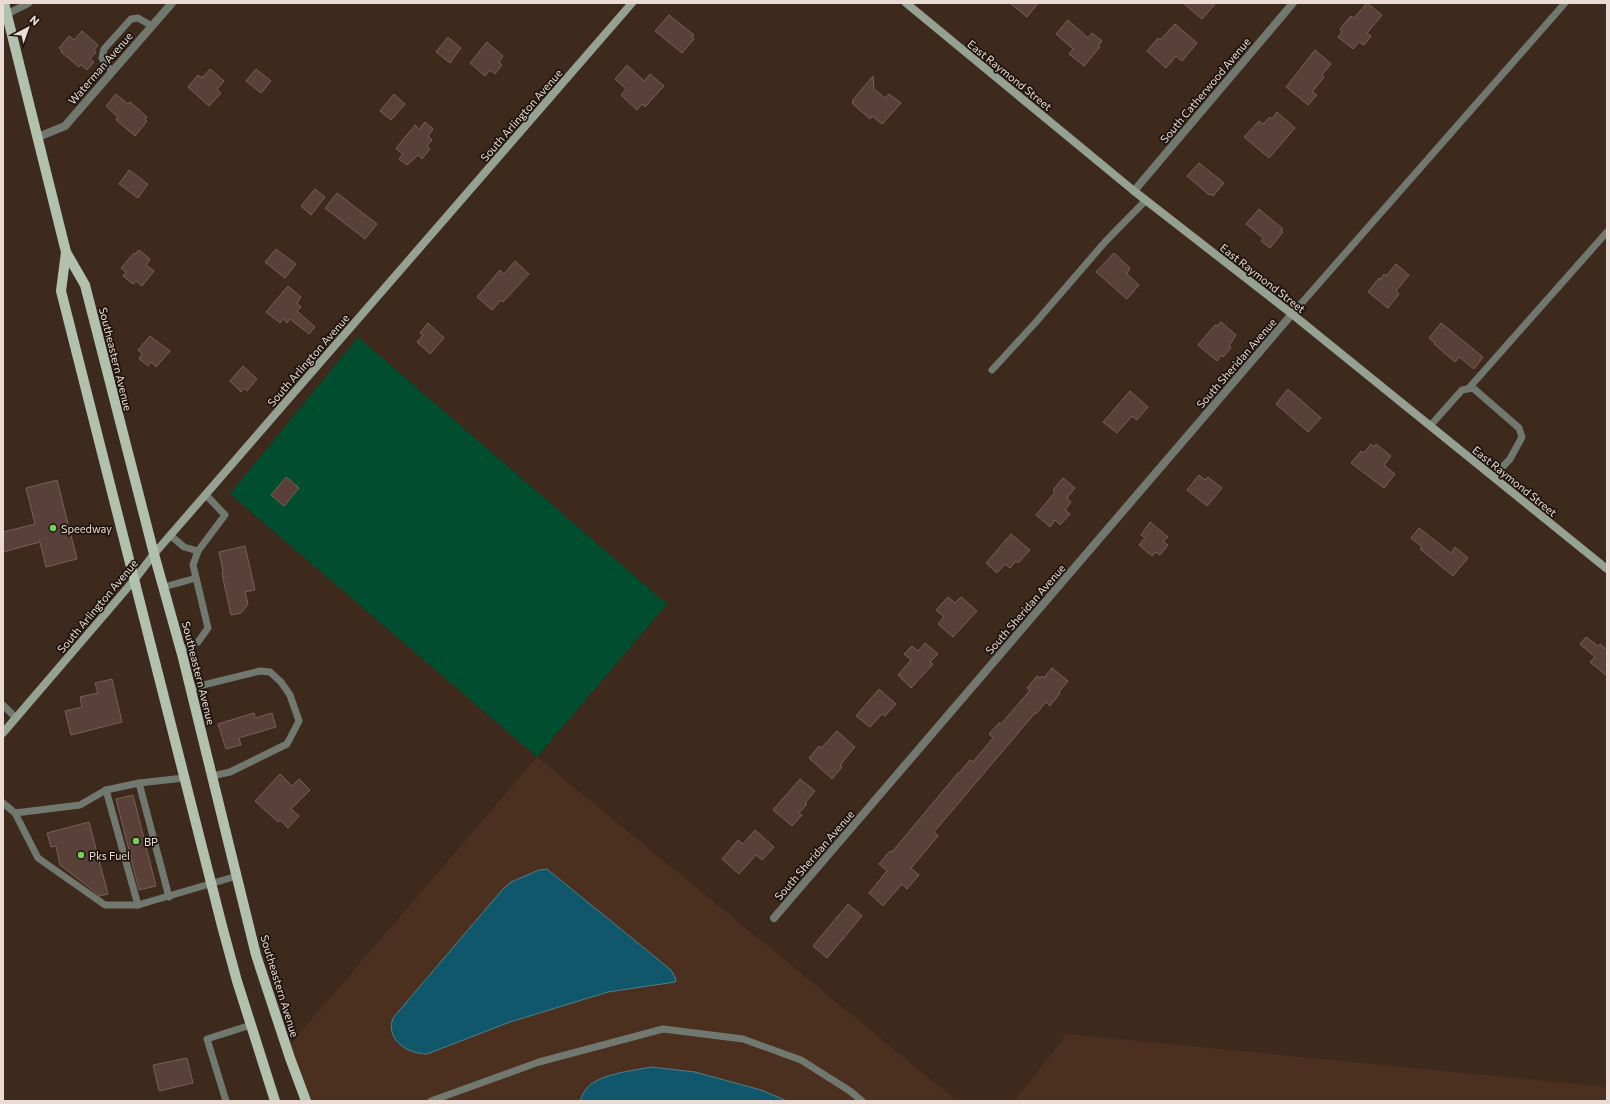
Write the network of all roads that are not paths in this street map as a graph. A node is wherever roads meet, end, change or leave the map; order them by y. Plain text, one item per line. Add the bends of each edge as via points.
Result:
1 (4, 3) edge
2 (29, 3) edge
3 (172, 3) edge
4 (632, 3) edge
5 (906, 3) edge
6 (1293, 3) edge
7 (1565, 3) edge
8 (7, 14) junction
9 (152, 26) junction
10 (112, 71) junction
11 (38, 138) junction
12 (1134, 191) junction
13 (1146, 200) junction
14 (1607, 232) edge
15 (66, 252) junction
16 (1292, 314) junction
17 (992, 370) dead end
18 (1469, 388) junction
19 (1430, 426) junction
20 (1493, 477) junction
21 (206, 495) junction
22 (170, 536) junction
23 (198, 551) junction
24 (154, 554) junction
25 (1607, 569) edge
26 (196, 578) junction
27 (135, 580) junction
28 (164, 587) junction
29 (181, 650) junction
30 (191, 688) junction
31 (3, 705) edge
32 (16, 718) junction
33 (3, 733) edge
34 (212, 776) junction
35 (184, 778) junction
36 (139, 783) junction
37 (106, 790) junction
38 (3, 803) edge
39 (15, 813) junction
40 (237, 876) junction
41 (211, 884) junction
42 (169, 896) junction
43 (138, 905) junction
44 (774, 918) dead end
45 (251, 1025) junction
46 (226, 1101) edge
47 (275, 1101) edge
48 (306, 1101) edge
49 (431, 1101) edge
50 (862, 1101) edge

1 - 8 main road, Southeastern Avenue
2 - 8 lane
3 - 9 street, Waterman Avenue
4 - 21 main road, South Arlington Avenue
5 - 12 main road, East Raymond Street
6 - 12 street, South Catherwood Avenue
7 - 16 lane
8 - 11 main road, Southeastern Avenue
9 - 10 street, Waterman Avenue
9 - 10 lane via 138,18 131,18 104,49 102,58
10 - 11 street, Waterman Avenue via 65,126
11 - 15 main road, Southeastern Avenue
12 - 13 main road, East Raymond Street
13 - 16 main road, East Raymond Street
13 - 17 lane via 1105,242
14 - 18 lane
15 - 24 main road, Southeastern Avenue via 85,285
15 - 27 main road, Southeastern Avenue via 61,291
16 - 19 main road, East Raymond Street
16 - 44 street, South Sheridan Avenue
18 - 19 lane via 1462,390
18 - 20 lane via 1473,388 1519,428 1522,437 1510,459
19 - 20 main road, East Raymond Street
20 - 25 main road, East Raymond Street
21 - 22 main road, South Arlington Avenue
21 - 23 lane via 226,515
22 - 23 lane via 184,547
22 - 24 main road, South Arlington Avenue
23 - 26 lane via 194,565
24 - 27 main road, South Arlington Avenue
24 - 28 main road, Southeastern Avenue
26 - 28 lane
26 - 29 lane via 208,628 198,642
27 - 32 main road, South Arlington Avenue
27 - 35 main road, Southeastern Avenue
28 - 29 main road, Southeastern Avenue
29 - 30 main road, Southeastern Avenue
30 - 34 main road, Southeastern Avenue
30 - 34 lane via 260,671 270,672 290,695 298,716 299,721 287,744 230,772
31 - 32 lane
32 - 33 main road, South Arlington Avenue
34 - 40 main road, Southeastern Avenue
35 - 36 lane
35 - 41 main road, Southeastern Avenue
36 - 37 lane
36 - 42 lane
37 - 39 lane via 80,806
37 - 43 lane
38 - 39 lane
39 - 43 lane via 38,858 105,905
40 - 41 lane
40 - 48 main road, Southeastern Avenue via 256,955
41 - 42 lane
41 - 45 main road, Southeastern Avenue
42 - 43 lane
45 - 46 lane via 207,1039
45 - 47 main road, Southeastern Avenue
49 - 50 lane via 539,1062 663,1029 743,1039 802,1060

